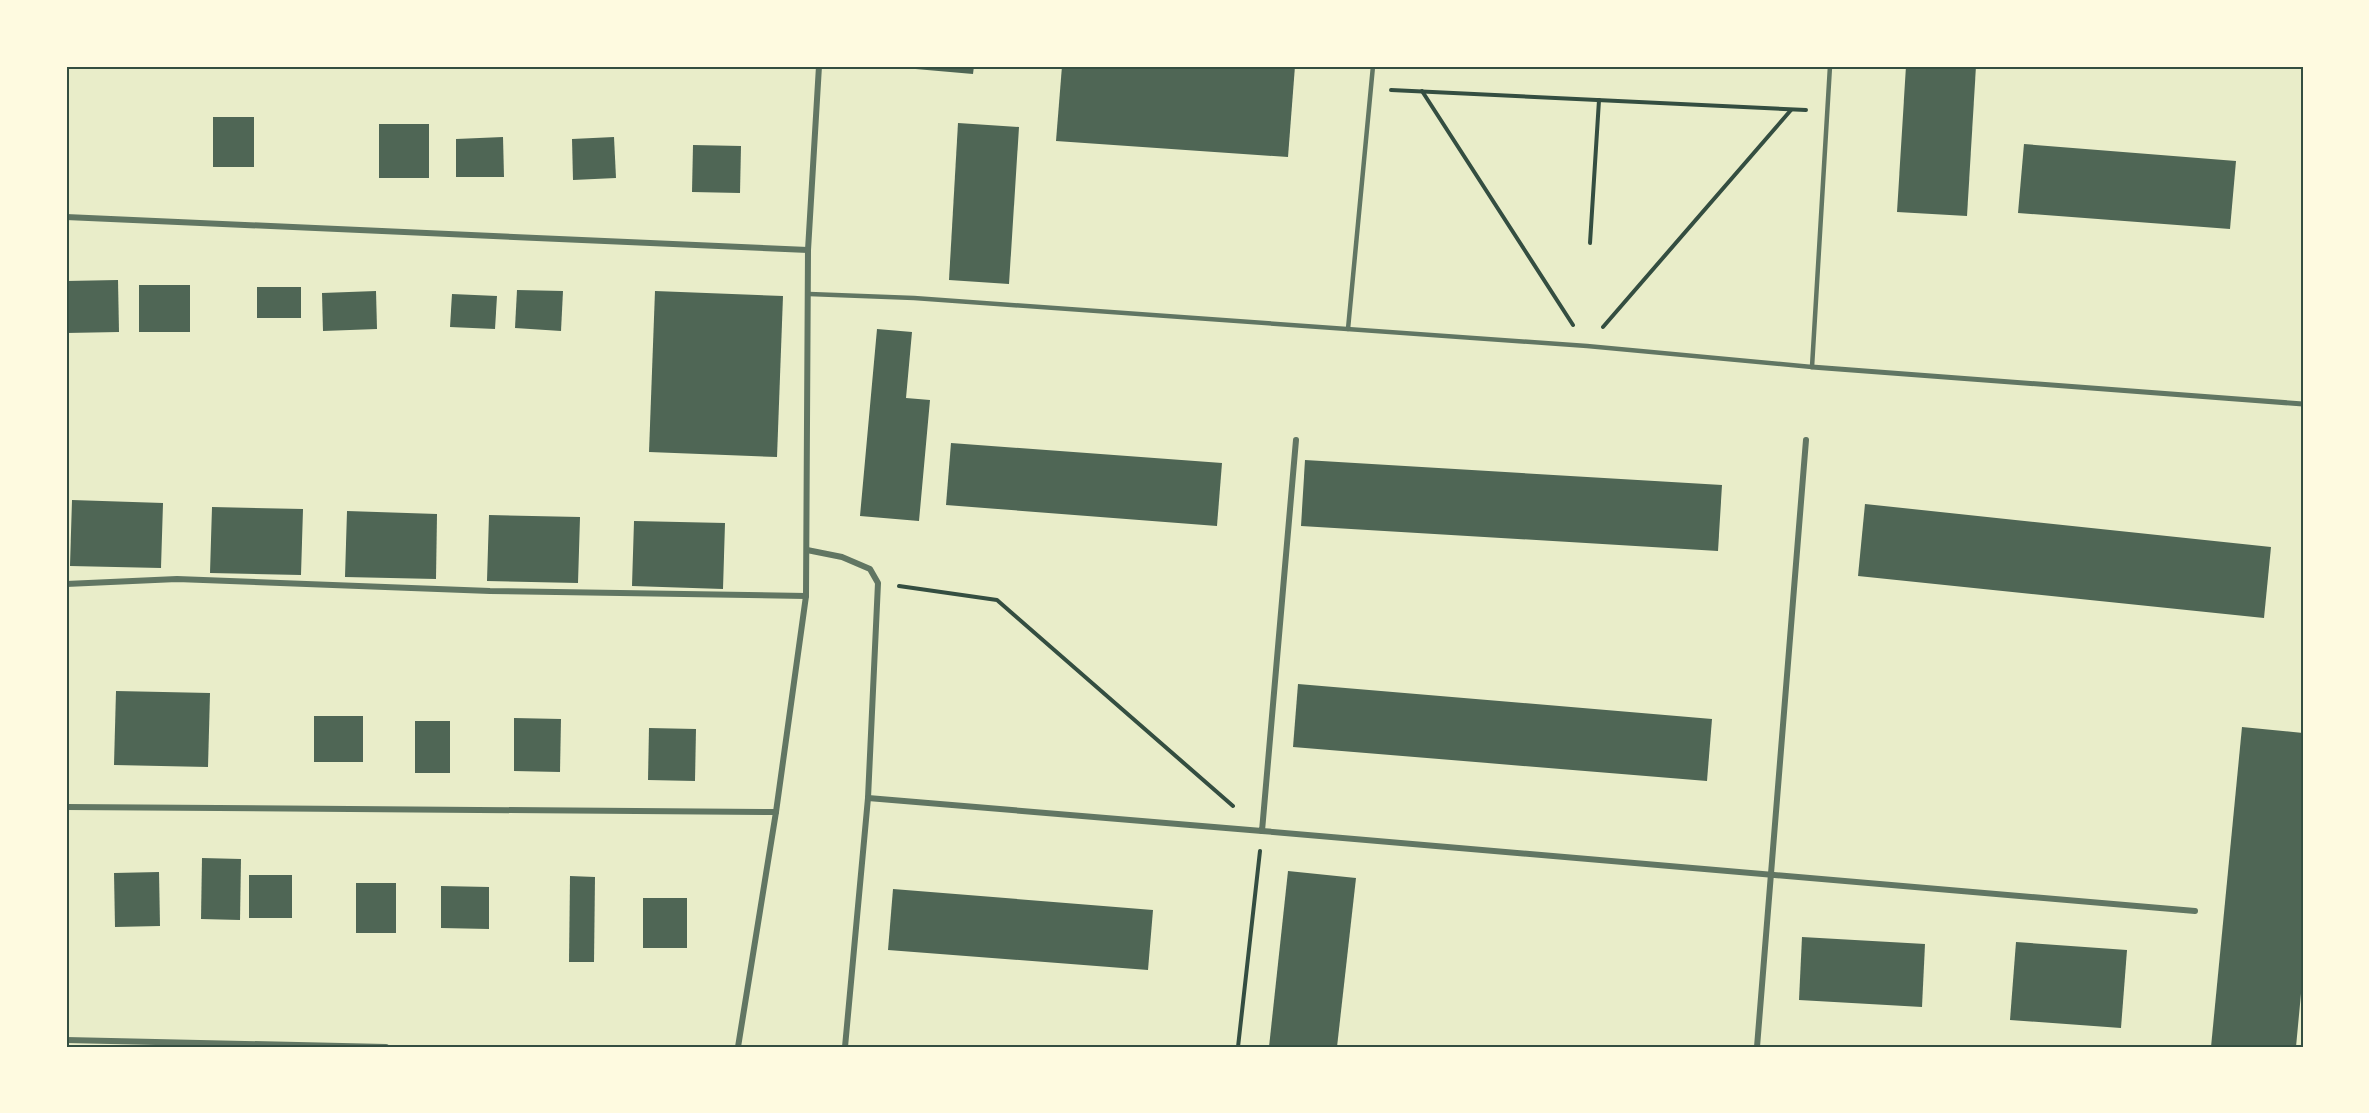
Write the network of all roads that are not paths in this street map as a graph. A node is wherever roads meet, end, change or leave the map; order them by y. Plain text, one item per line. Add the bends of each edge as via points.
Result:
1 (819, 66) edge
2 (1373, 66) edge
3 (1830, 66) edge
4 (66, 217) edge
5 (808, 250) junction
6 (809, 294) junction
7 (1348, 329) junction
8 (1812, 367) junction
9 (2303, 404) edge
10 (1296, 440) dead end
11 (1806, 440) dead end
12 (807, 550) junction
13 (66, 584) edge
14 (806, 596) junction
15 (868, 798) junction
16 (66, 807) edge
17 (777, 812) junction
18 (1262, 831) junction
19 (1771, 875) junction
20 (2195, 911) dead end
21 (66, 1040) edge
22 (386, 1047) edge
23 (738, 1047) edge
24 (845, 1047) edge
25 (1757, 1047) edge

1 - 5 street
2 - 7 lane
3 - 8 lane
4 - 5 street
5 - 6 street
6 - 7 lane
6 - 12 street
7 - 8 lane
8 - 9 street
10 - 18 street
11 - 19 street
12 - 14 street
12 - 15 street via 842,557 870,569 878,583
13 - 14 street via 177,579 478,591
14 - 17 street
15 - 18 street
15 - 24 street
16 - 17 street
17 - 23 street
18 - 19 street
19 - 20 street
19 - 25 street
21 - 22 street

